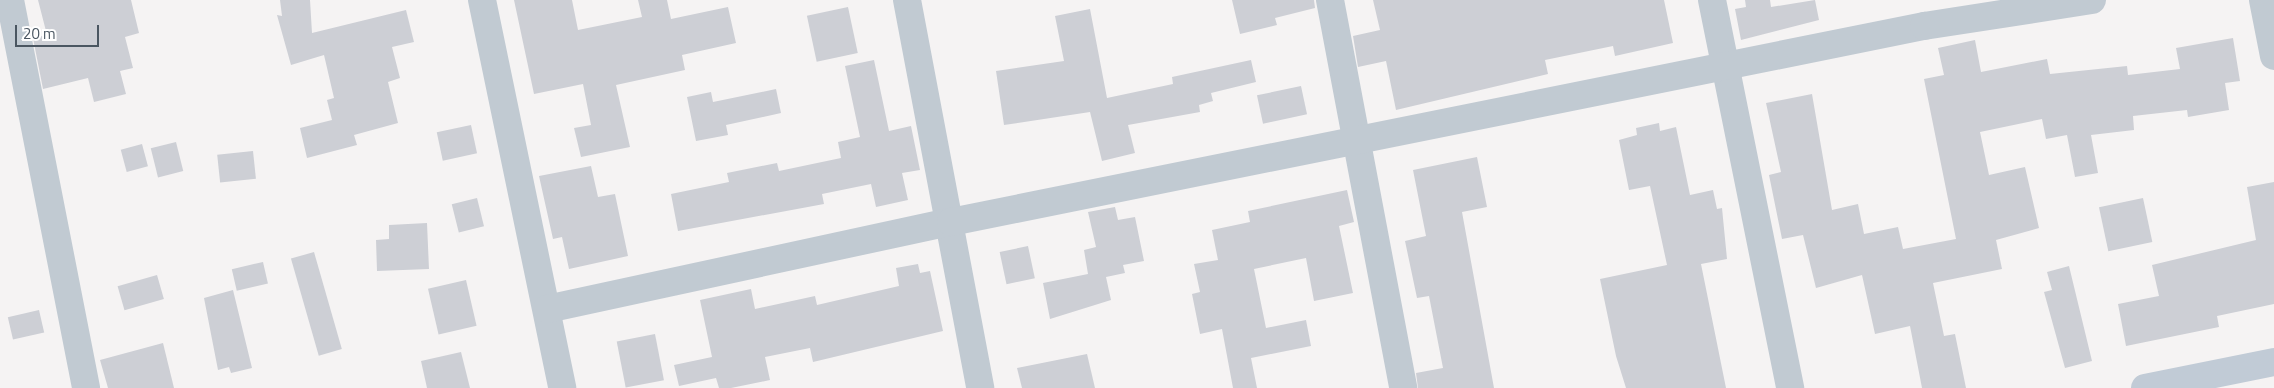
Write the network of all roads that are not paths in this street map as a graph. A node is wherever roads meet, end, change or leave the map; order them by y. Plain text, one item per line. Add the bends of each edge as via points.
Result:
1 (10, 0) edge
2 (482, 0) edge
3 (907, 0) edge
4 (1330, 0) edge
5 (1712, 0) edge
6 (2092, 0) edge
7 (2263, 0) edge
8 (2274, 56) edge
9 (1725, 68) junction
10 (1357, 143) junction
11 (951, 222) junction
12 (547, 309) junction
13 (2274, 362) edge
14 (86, 388) edge
15 (562, 388) edge
16 (980, 388) edge
17 (1403, 388) edge
18 (1790, 388) edge
19 (2145, 388) edge

1 - 14 street
2 - 12 street
3 - 11 street
4 - 10 street
5 - 9 street
6 - 9 street via 1924,26
7 - 8 street
9 - 10 street
9 - 18 street
10 - 11 street
10 - 17 street
11 - 12 street
11 - 16 street
12 - 15 street
13 - 19 main road

